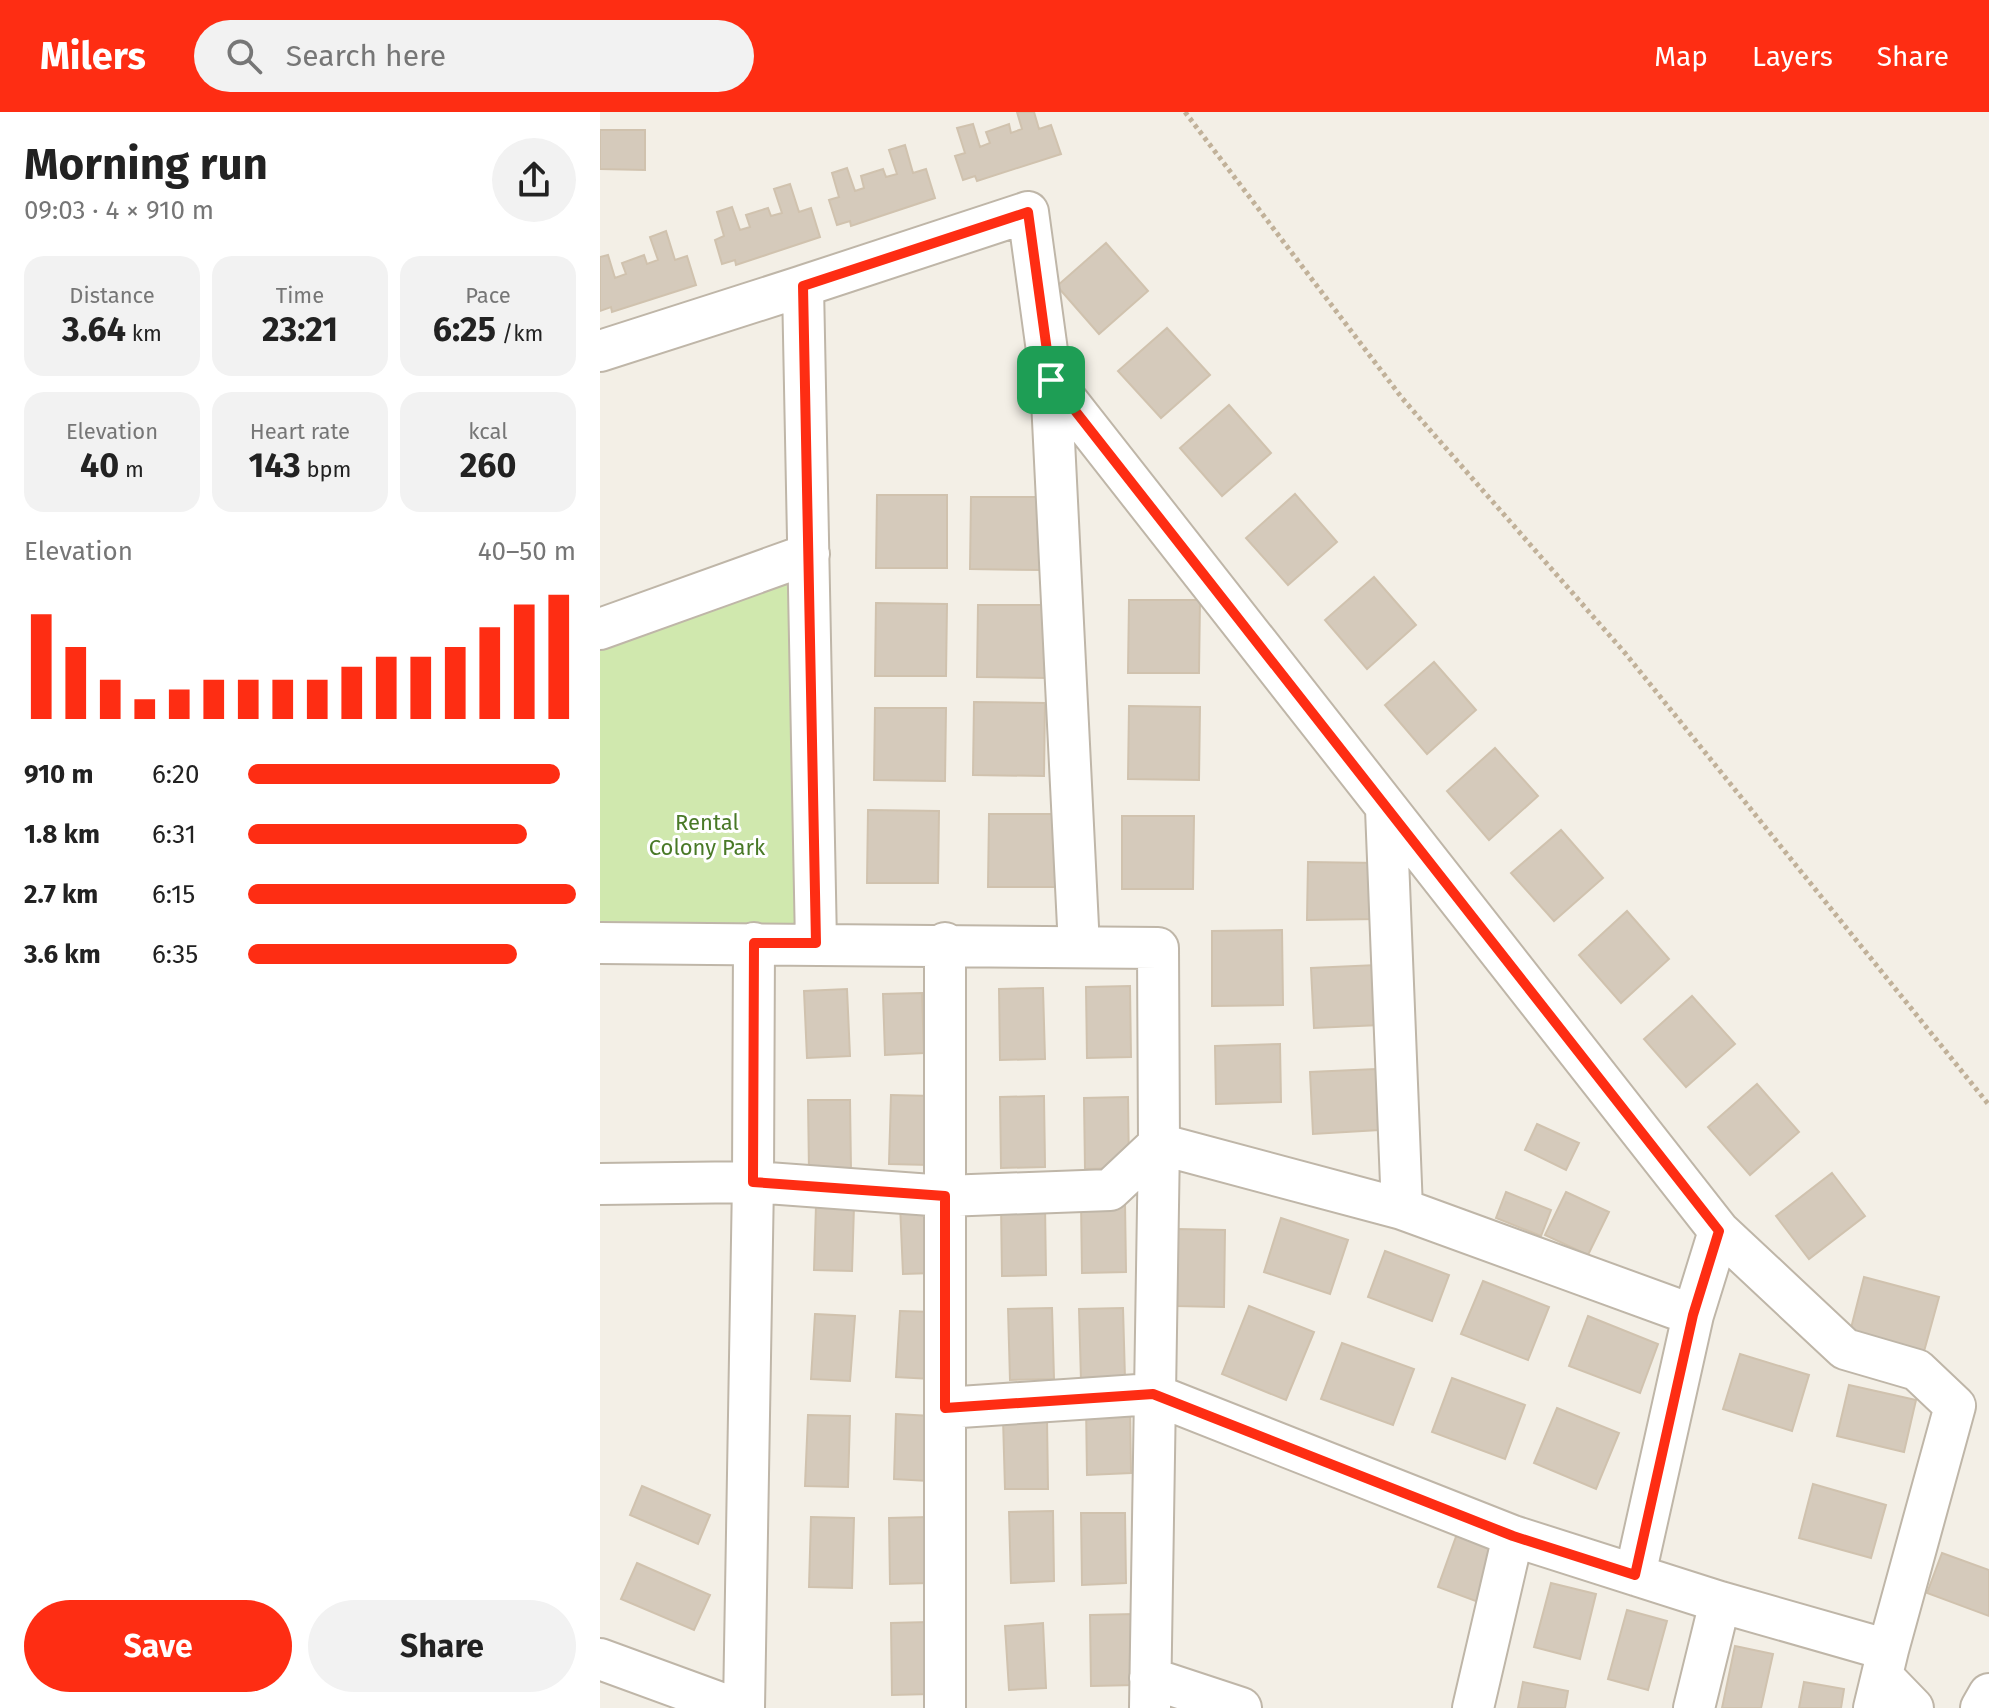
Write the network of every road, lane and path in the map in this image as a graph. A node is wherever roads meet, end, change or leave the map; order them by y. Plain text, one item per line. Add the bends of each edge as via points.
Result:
1 (1185, 112) edge
2 (803, 286) junction
3 (600, 351) edge
4 (1051, 380) junction
5 (809, 554) junction
6 (600, 629) edge
7 (1386, 809) junction
8 (600, 943) edge
9 (754, 943) junction
10 (816, 943) junction
11 (945, 943) junction
12 (1079, 947) junction
13 (1989, 1105) edge
14 (1159, 1144) junction
15 (753, 1182) junction
16 (600, 1184) edge
17 (945, 1196) junction
18 (1402, 1209) junction
19 (1719, 1231) junction
20 (1693, 1315) junction
21 (1153, 1394) junction
22 (945, 1408) junction
23 (1513, 1536) junction
24 (1635, 1575) junction
25 (1720, 1602) junction
26 (600, 1659) edge
27 (1881, 1678) edge
28 (1150, 1693) edge
29 (1989, 1694) edge
30 (734, 1708) edge
31 (744, 1708) edge
32 (945, 1708) edge
33 (1241, 1708) edge
34 (1473, 1708) edge
35 (1694, 1708) edge
36 (1913, 1708) edge
37 (1981, 1708) edge

1 - 13 path via 1402,398 1625,653
2 - 3 street
2 - 4 street via 1028,212
2 - 5 street
4 - 7 street
4 - 12 street
5 - 6 street
5 - 10 street
7 - 18 street
7 - 19 street
8 - 9 street
9 - 10 street
9 - 15 street
10 - 11 street
11 - 12 street
11 - 17 street
12 - 14 street via 1158,948
14 - 17 street via 1110,1190
14 - 18 street
14 - 21 street
15 - 16 street
15 - 17 street
15 - 31 street
17 - 22 street
18 - 20 street
19 - 20 street
19 - 27 street via 1845,1349 1917,1370 1955,1406
20 - 24 street
21 - 22 street
21 - 23 street
21 - 28 street
22 - 32 street
23 - 24 street
23 - 34 street
24 - 25 street
25 - 27 street
25 - 35 street
26 - 30 street
27 - 36 street
28 - 33 street
29 - 37 street

